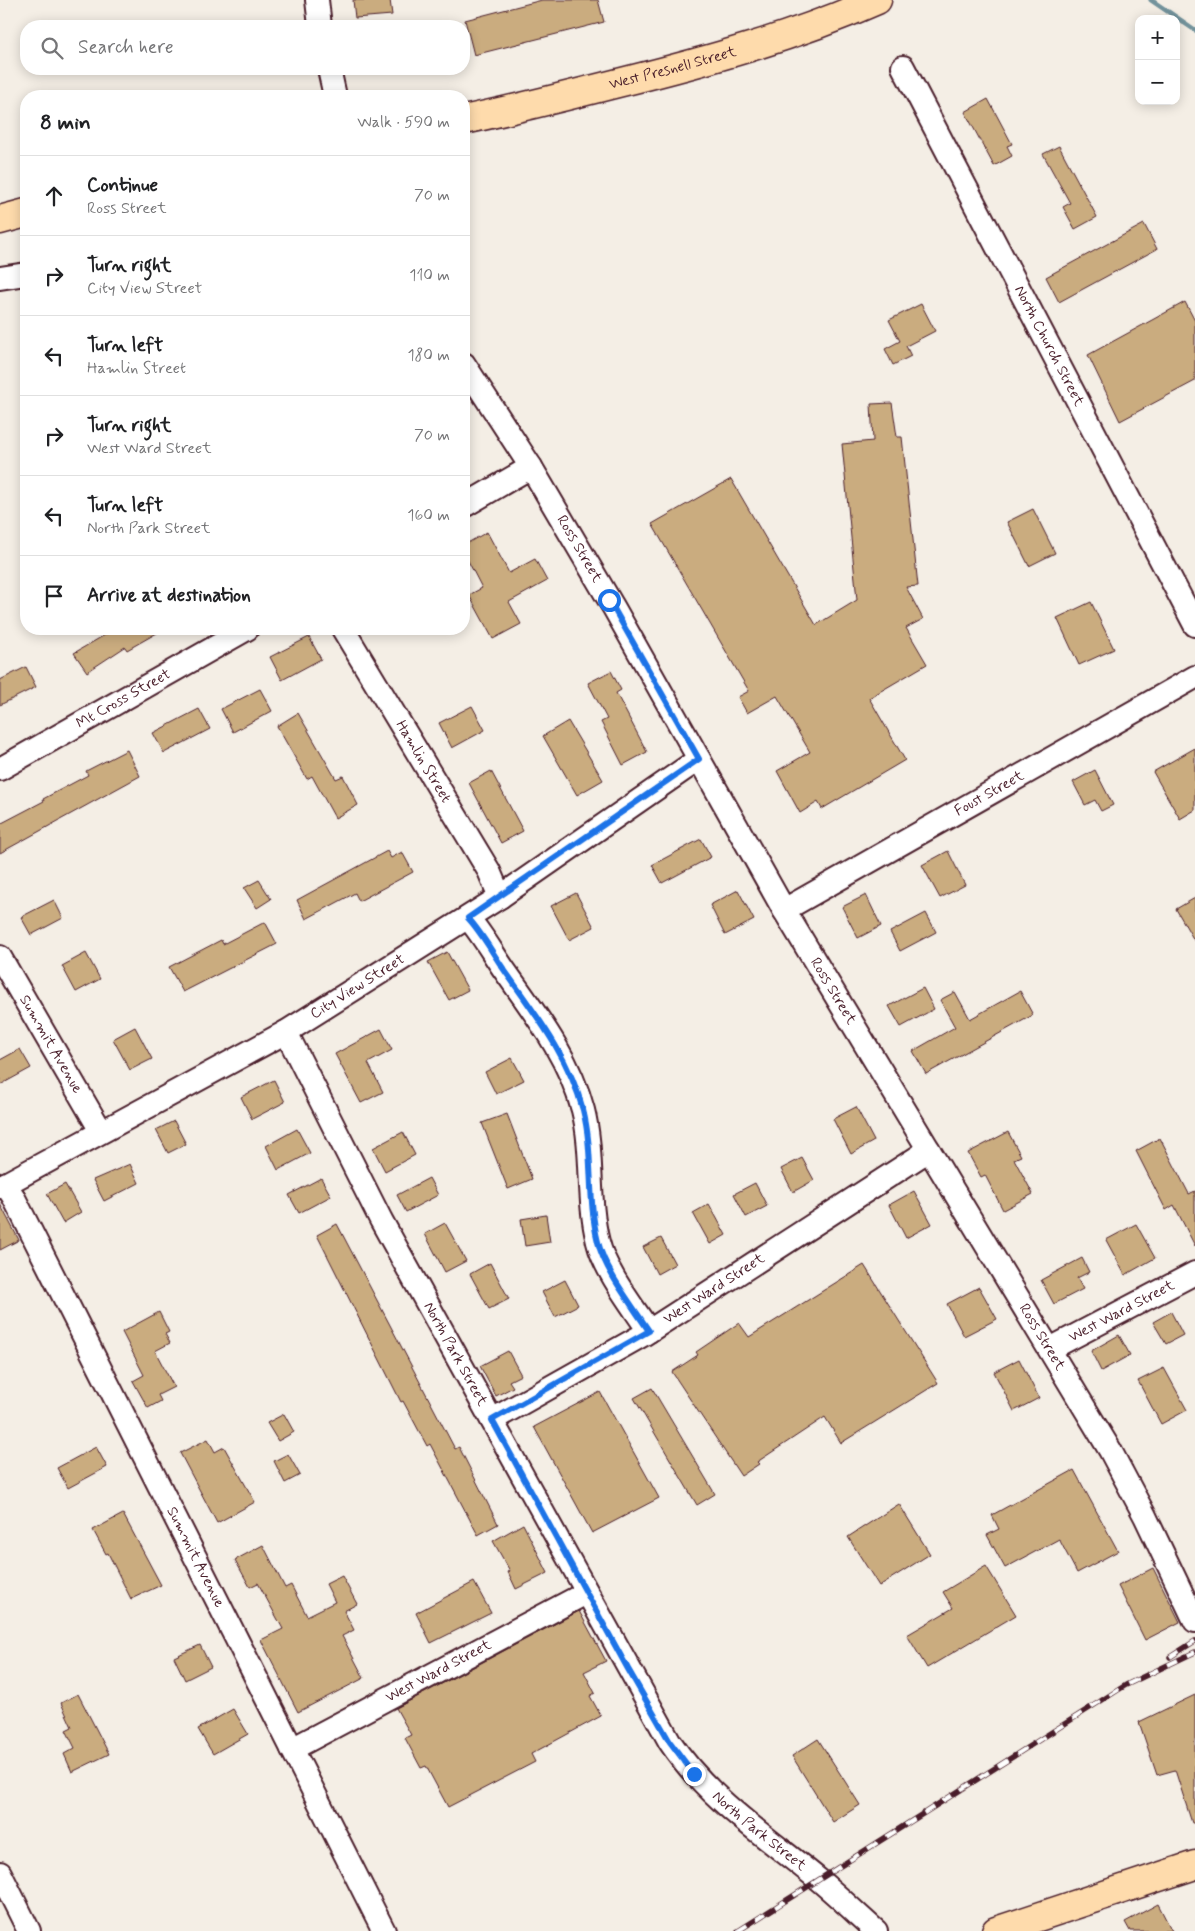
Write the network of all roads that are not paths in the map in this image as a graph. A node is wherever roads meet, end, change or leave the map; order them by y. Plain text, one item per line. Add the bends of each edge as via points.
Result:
1 (317, 0) edge
2 (878, 0) edge
3 (319, 20) edge
4 (903, 67) dead end
5 (330, 75) edge
6 (334, 90) edge
7 (470, 119) edge
8 (20, 215) edge
9 (0, 220) edge
10 (20, 275) edge
11 (0, 278) edge
12 (470, 373) edge
13 (531, 467) junction
14 (470, 503) edge
15 (1195, 625) edge
16 (236, 635) edge
17 (347, 635) edge
18 (1195, 677) edge
19 (699, 759) junction
20 (0, 769) edge
21 (500, 897) junction
22 (784, 910) junction
23 (468, 918) junction
24 (0, 957) edge
25 (286, 1032) junction
26 (101, 1131) junction
27 (929, 1150) junction
28 (2, 1186) edge
29 (1195, 1272) edge
30 (649, 1331) junction
31 (1050, 1349) junction
32 (492, 1420) junction
33 (586, 1593) junction
34 (1195, 1620) edge
35 (292, 1750) junction
36 (1195, 1865) edge
37 (0, 1873) edge
38 (29, 1931) edge
39 (384, 1931) edge
40 (876, 1931) edge
41 (996, 1931) edge

1 - 3 street
2 - 7 main road, West Presnell Street via 742,50
4 - 15 street, North Church Street
5 - 6 street
8 - 9 main road
10 - 11 street
12 - 13 street, Ross Street
13 - 14 street
13 - 19 street, Ross Street
16 - 20 street, Mt Cross Street
17 - 21 street, Hamlin Street via 489,871
18 - 22 street, Foust Street
19 - 21 street, City View Street
19 - 22 street, Ross Street
21 - 23 street, City View Street
22 - 27 street, Ross Street
23 - 25 street, City View Street
23 - 30 street via 543,1026 574,1081 588,1143 598,1243 614,1276
24 - 26 street, Summit Avenue
25 - 26 street, City View Street
25 - 32 street, North Park Street via 381,1220
26 - 28 street, City View Street
27 - 30 street, West Ward Street
27 - 31 street, Ross Street
28 - 35 street, Summit Avenue via 13,1196
29 - 31 street, West Ward Street
30 - 32 street, West Ward Street
31 - 34 street, Ross Street via 1129,1484
32 - 33 street, North Park Street
33 - 35 street, West Ward Street
33 - 40 street, North Park Street via 670,1742 694,1774 764,1838 819,1880
35 - 39 street, Summit Avenue
36 - 41 main road
37 - 38 street

